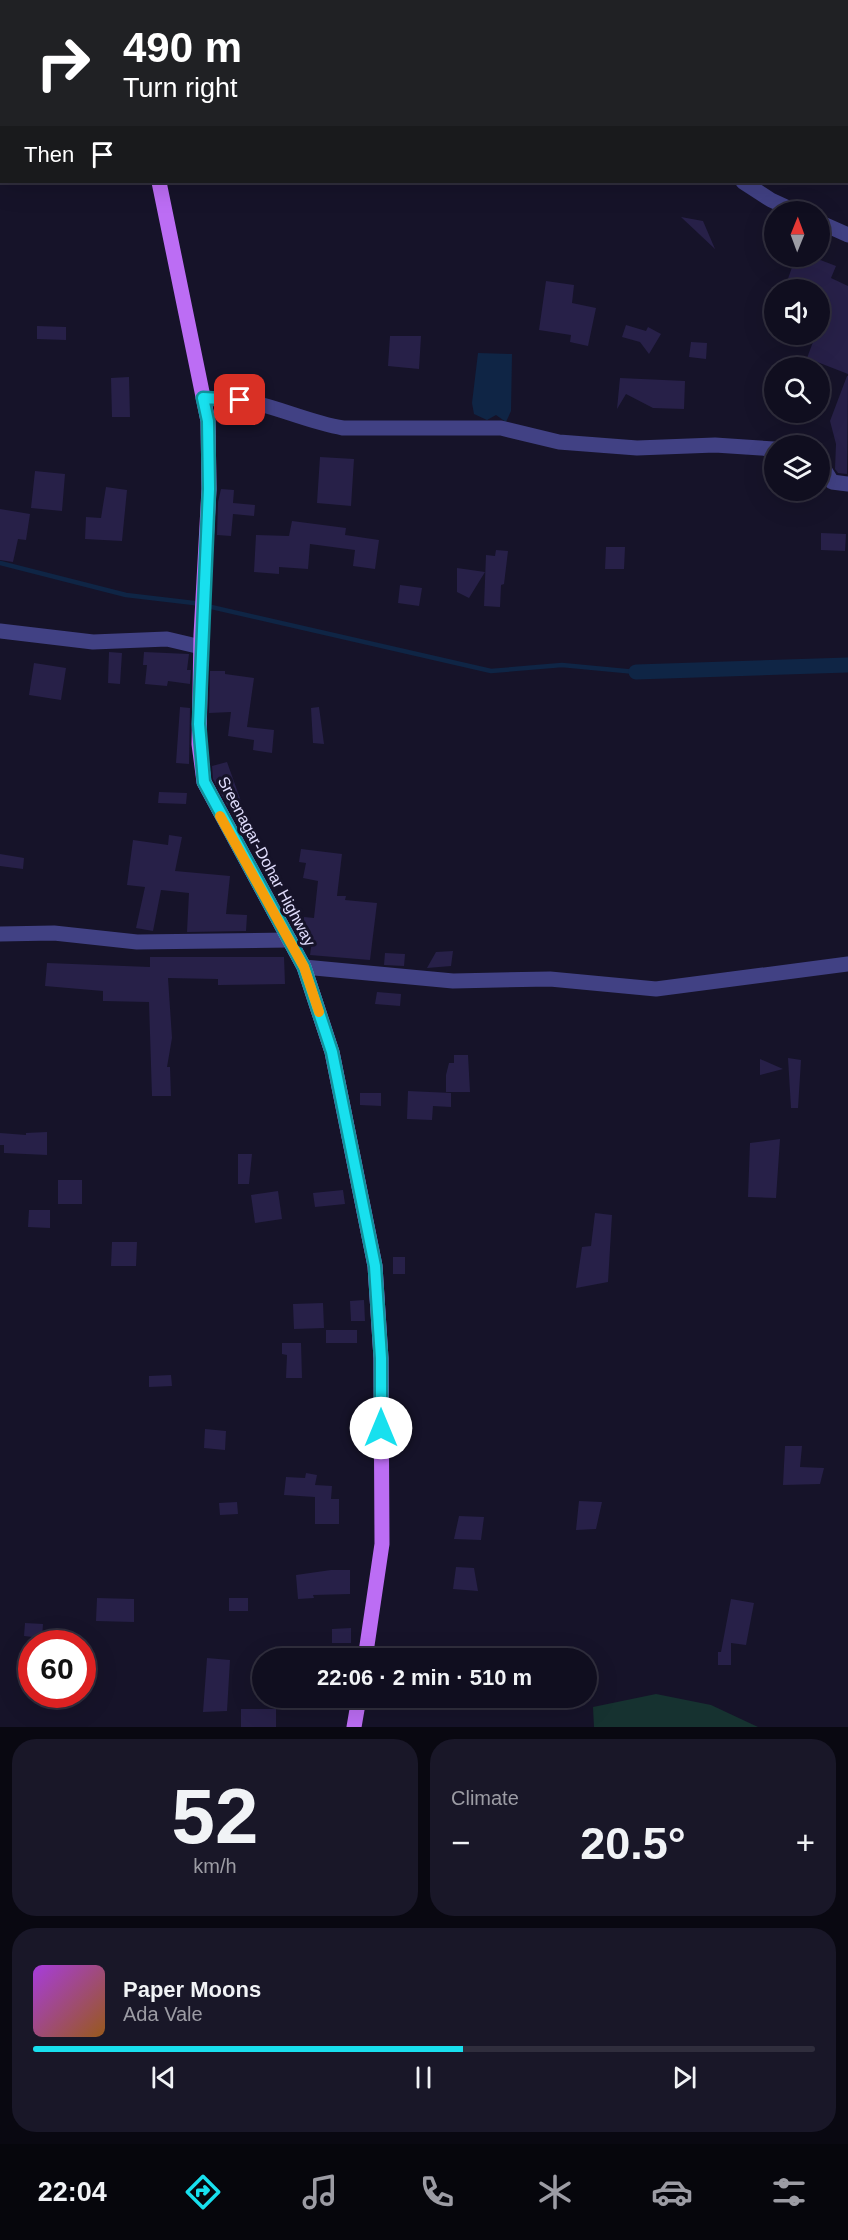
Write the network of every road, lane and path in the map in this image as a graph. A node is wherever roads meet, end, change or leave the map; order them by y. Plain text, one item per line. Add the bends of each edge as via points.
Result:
1 (159, 183) edge
2 (745, 183) edge
3 (773, 201) edge
4 (830, 227) edge
5 (848, 235) edge
6 (203, 398) junction
7 (764, 448) edge
8 (830, 479) edge
9 (848, 484) edge
10 (0, 631) edge
11 (201, 641) junction
12 (0, 934) edge
13 (290, 940) junction
14 (848, 964) edge
15 (304, 967) junction
16 (367, 1648) edge
17 (357, 1708) edge
18 (354, 1727) edge

1 - 6 main road, Sreenagar-Dohar Highway
2 - 3 street
4 - 5 street
6 - 7 street via 240,400 343,428 501,428 559,442 637,448 715,445
6 - 11 main road, Sreenagar-Dohar Highway via 208,421 207,564
8 - 9 street
10 - 11 street via 93,642
11 - 13 main road, Sreenagar-Dohar Highway via 199,744 204,782
12 - 13 street via 54,933 138,942
13 - 15 main road, Sreenagar-Dohar Highway
14 - 15 street via 656,989 550,979 453,981
15 - 16 main road, Sreenagar-Dohar Highway via 332,1052 375,1266 381,1358 382,1544
17 - 18 main road

